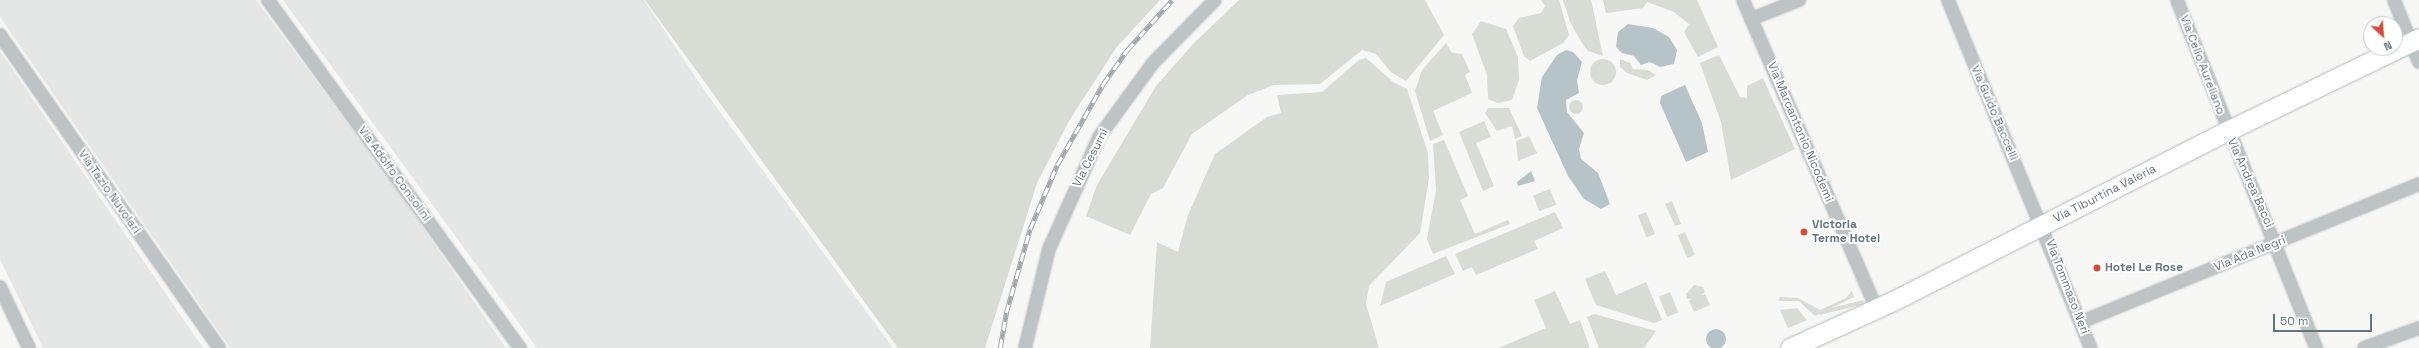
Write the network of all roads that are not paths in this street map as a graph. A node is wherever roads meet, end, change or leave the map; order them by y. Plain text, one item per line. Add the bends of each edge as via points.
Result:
1 (268, 0) edge
2 (1215, 0) edge
3 (1743, 0) edge
4 (1799, 0) edge
5 (1948, 0) edge
6 (2177, 0) edge
7 (2394, 0) edge
8 (1751, 19) junction
9 (0, 35) edge
10 (2415, 40) edge
11 (2419, 62) edge
12 (2227, 131) junction
13 (2419, 184) edge
14 (2043, 225) junction
15 (2276, 244) junction
16 (0, 287) edge
17 (1877, 309) junction
18 (2081, 322) junction
19 (2419, 328) edge
20 (29, 348) edge
21 (218, 348) edge
22 (520, 348) edge
23 (1025, 348) edge
24 (1790, 348) edge
25 (2091, 348) edge
26 (2316, 348) edge
27 (2364, 348) edge

1 - 22 street, Via Adolfo Consolini
2 - 23 street, Via Cesurni via 1152,63 1099,137 1049,249
3 - 8 street, Via Marcantonio Nicodemi
4 - 8 street
5 - 14 street, Via Guido Baccelli via 1982,88
6 - 12 street, Via Celio Aureliano
7 - 10 street
8 - 17 street, Via Marcantonio Nicodemi
9 - 21 street, Via Tazio Nuvolari
10 - 11 street
10 - 12 main road, Via Tiburtina Valeria
12 - 14 main road, Via Tiburtina Valeria
12 - 15 street, Via Andrea Bacci
13 - 15 street, Via Ada Negri
14 - 17 main road, Via Tiburtina Valeria
14 - 18 street, Via Tommaso Neri
15 - 18 street, Via Ada Negri
15 - 26 street, Via Andrea Bacci
16 - 20 street
17 - 24 main road, Via Tiburtina Valeria
18 - 25 street, Via Tommaso Neri
19 - 27 street

